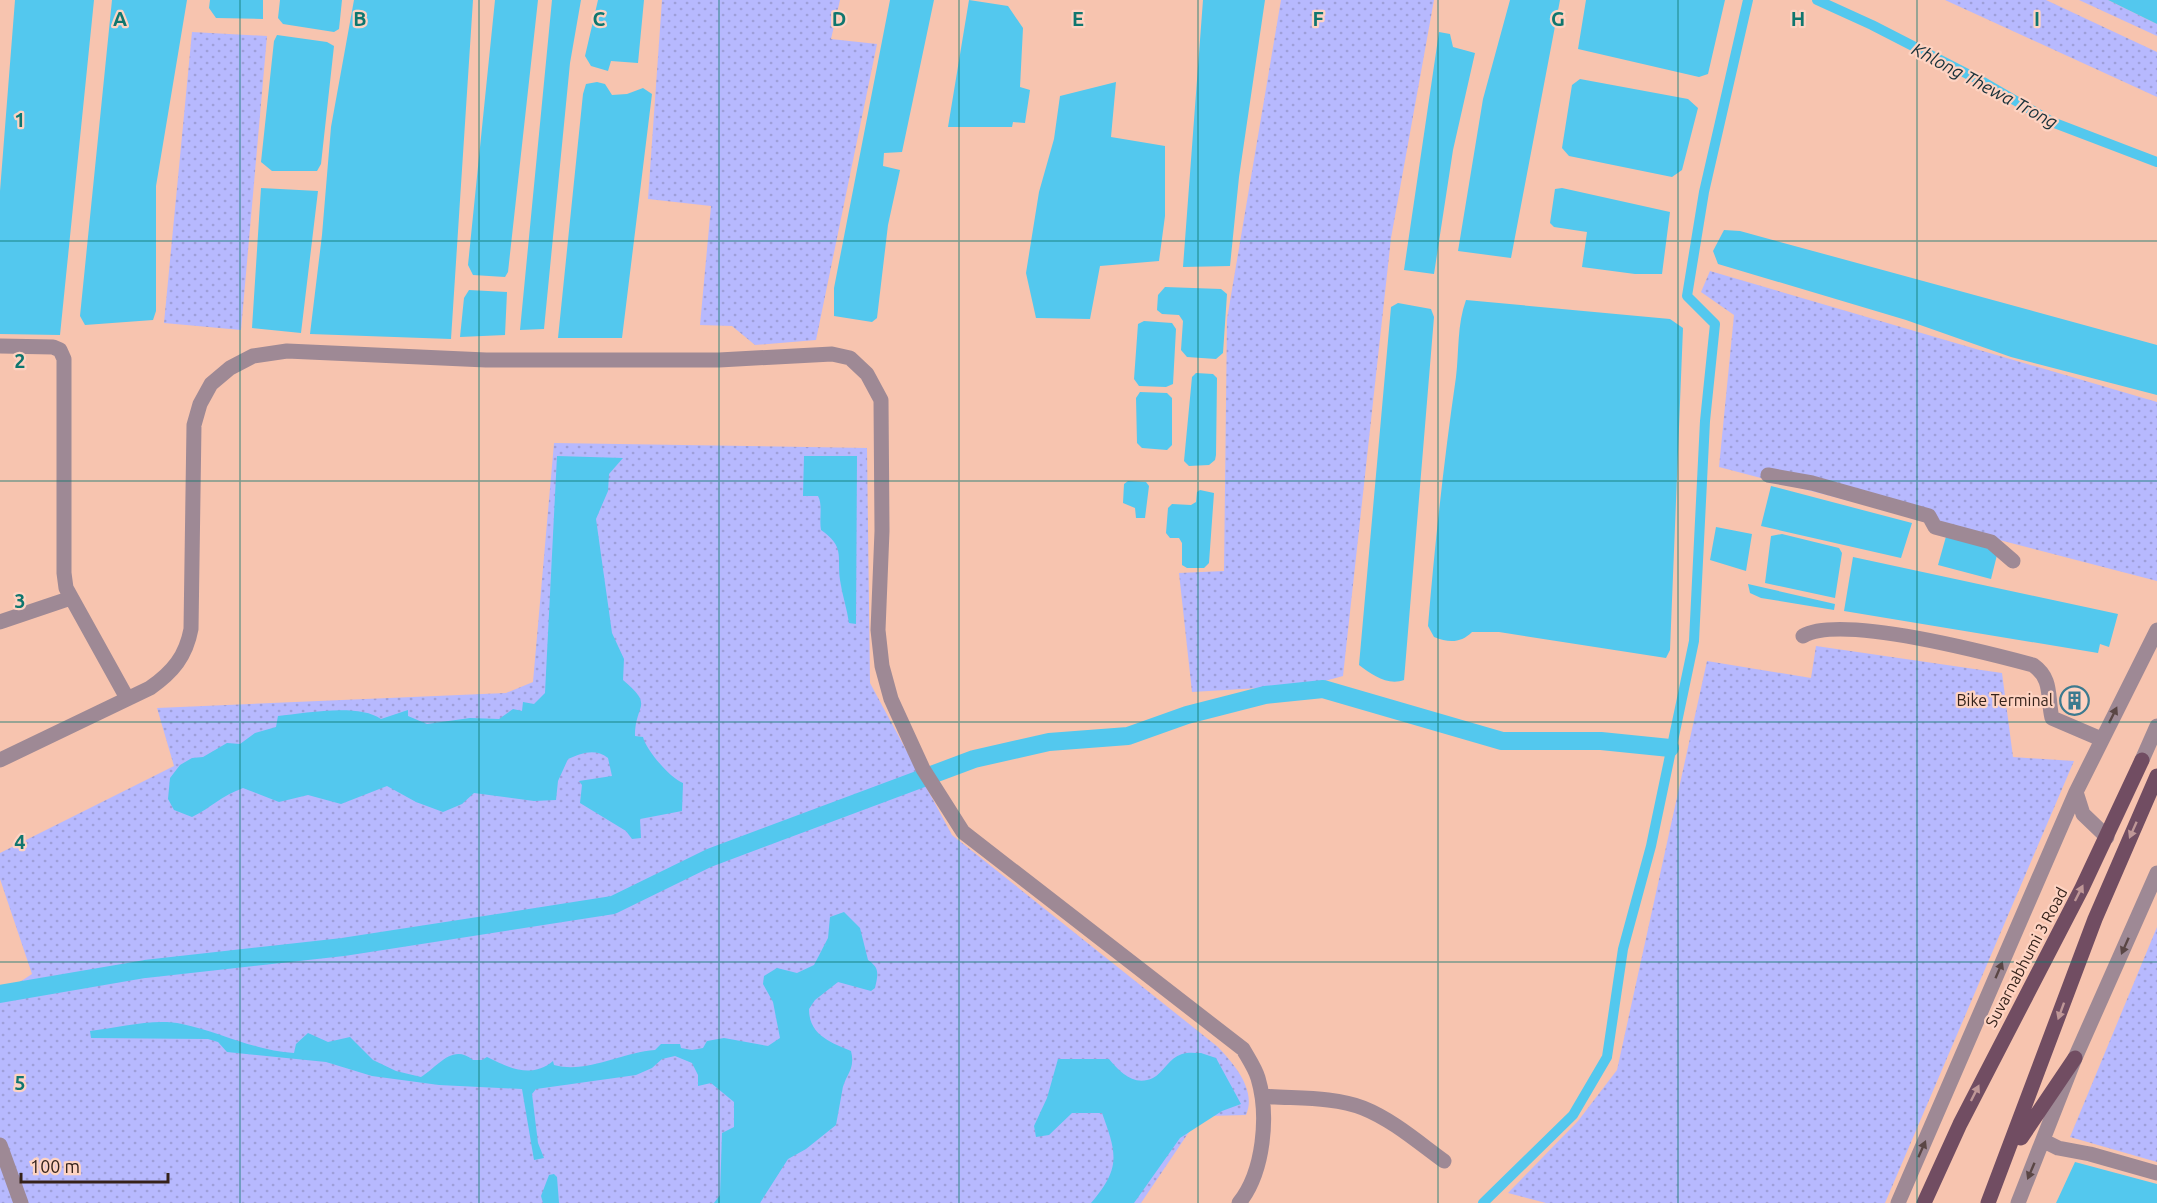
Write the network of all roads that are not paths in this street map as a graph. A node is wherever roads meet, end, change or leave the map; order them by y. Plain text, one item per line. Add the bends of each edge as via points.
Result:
1 (0, 346) edge
2 (1768, 475) dead end
3 (2013, 561) dead end
4 (71, 597) junction
5 (0, 622) edge
6 (2157, 630) edge
7 (1803, 636) dead end
8 (128, 698) junction
9 (2157, 726) edge
10 (2101, 739) junction
11 (0, 760) edge
12 (2142, 760) joint
13 (2157, 776) edge
14 (2076, 792) junction
15 (2107, 837) junction
16 (2157, 873) edge
17 (2075, 1058) junction
18 (1262, 1096) junction
19 (2044, 1141) junction
20 (0, 1145) edge
21 (2008, 1157) junction
22 (1444, 1161) dead end
23 (2157, 1173) edge
24 (21, 1203) edge
25 (1239, 1203) edge
26 (1899, 1203) edge
27 (1924, 1203) edge
28 (1989, 1203) edge
29 (2018, 1203) edge

1 - 4 street via 53,347 64,358 64,573
2 - 3 street via 1812,483 1929,516 1935,527 1991,542
4 - 5 street
4 - 8 street
10 -> 6 street
7 - 10 street via 1827,629 1867,630 2033,665 2048,682 2052,718
8 - 11 street
8 - 18 street via 167,676 188,644 194,425 211,384 253,356 287,351 486,360 719,360 832,354 850,358 867,374 881,400 878,630 882,666 891,699 932,788 963,832 984,851 1243,1049
9 - 12 street, Suvarnabhumi 3 Road
10 - 14 street
12 - 15 main road, Suvarnabhumi 3 Road
13 -> 21 main road via 2095,919
14 - 15 street via 2083,814
26 -> 14 street
27 -> 15 main road, Suvarnabhumi 3 Road via 1960,1124
16 -> 17 street
17 - 19 street
17 - 21 main road
18 - 22 street via 1364,1108
18 - 25 street via 1260,1160
19 - 23 street
19 -> 29 street
20 - 24 street
21 - 28 main road

